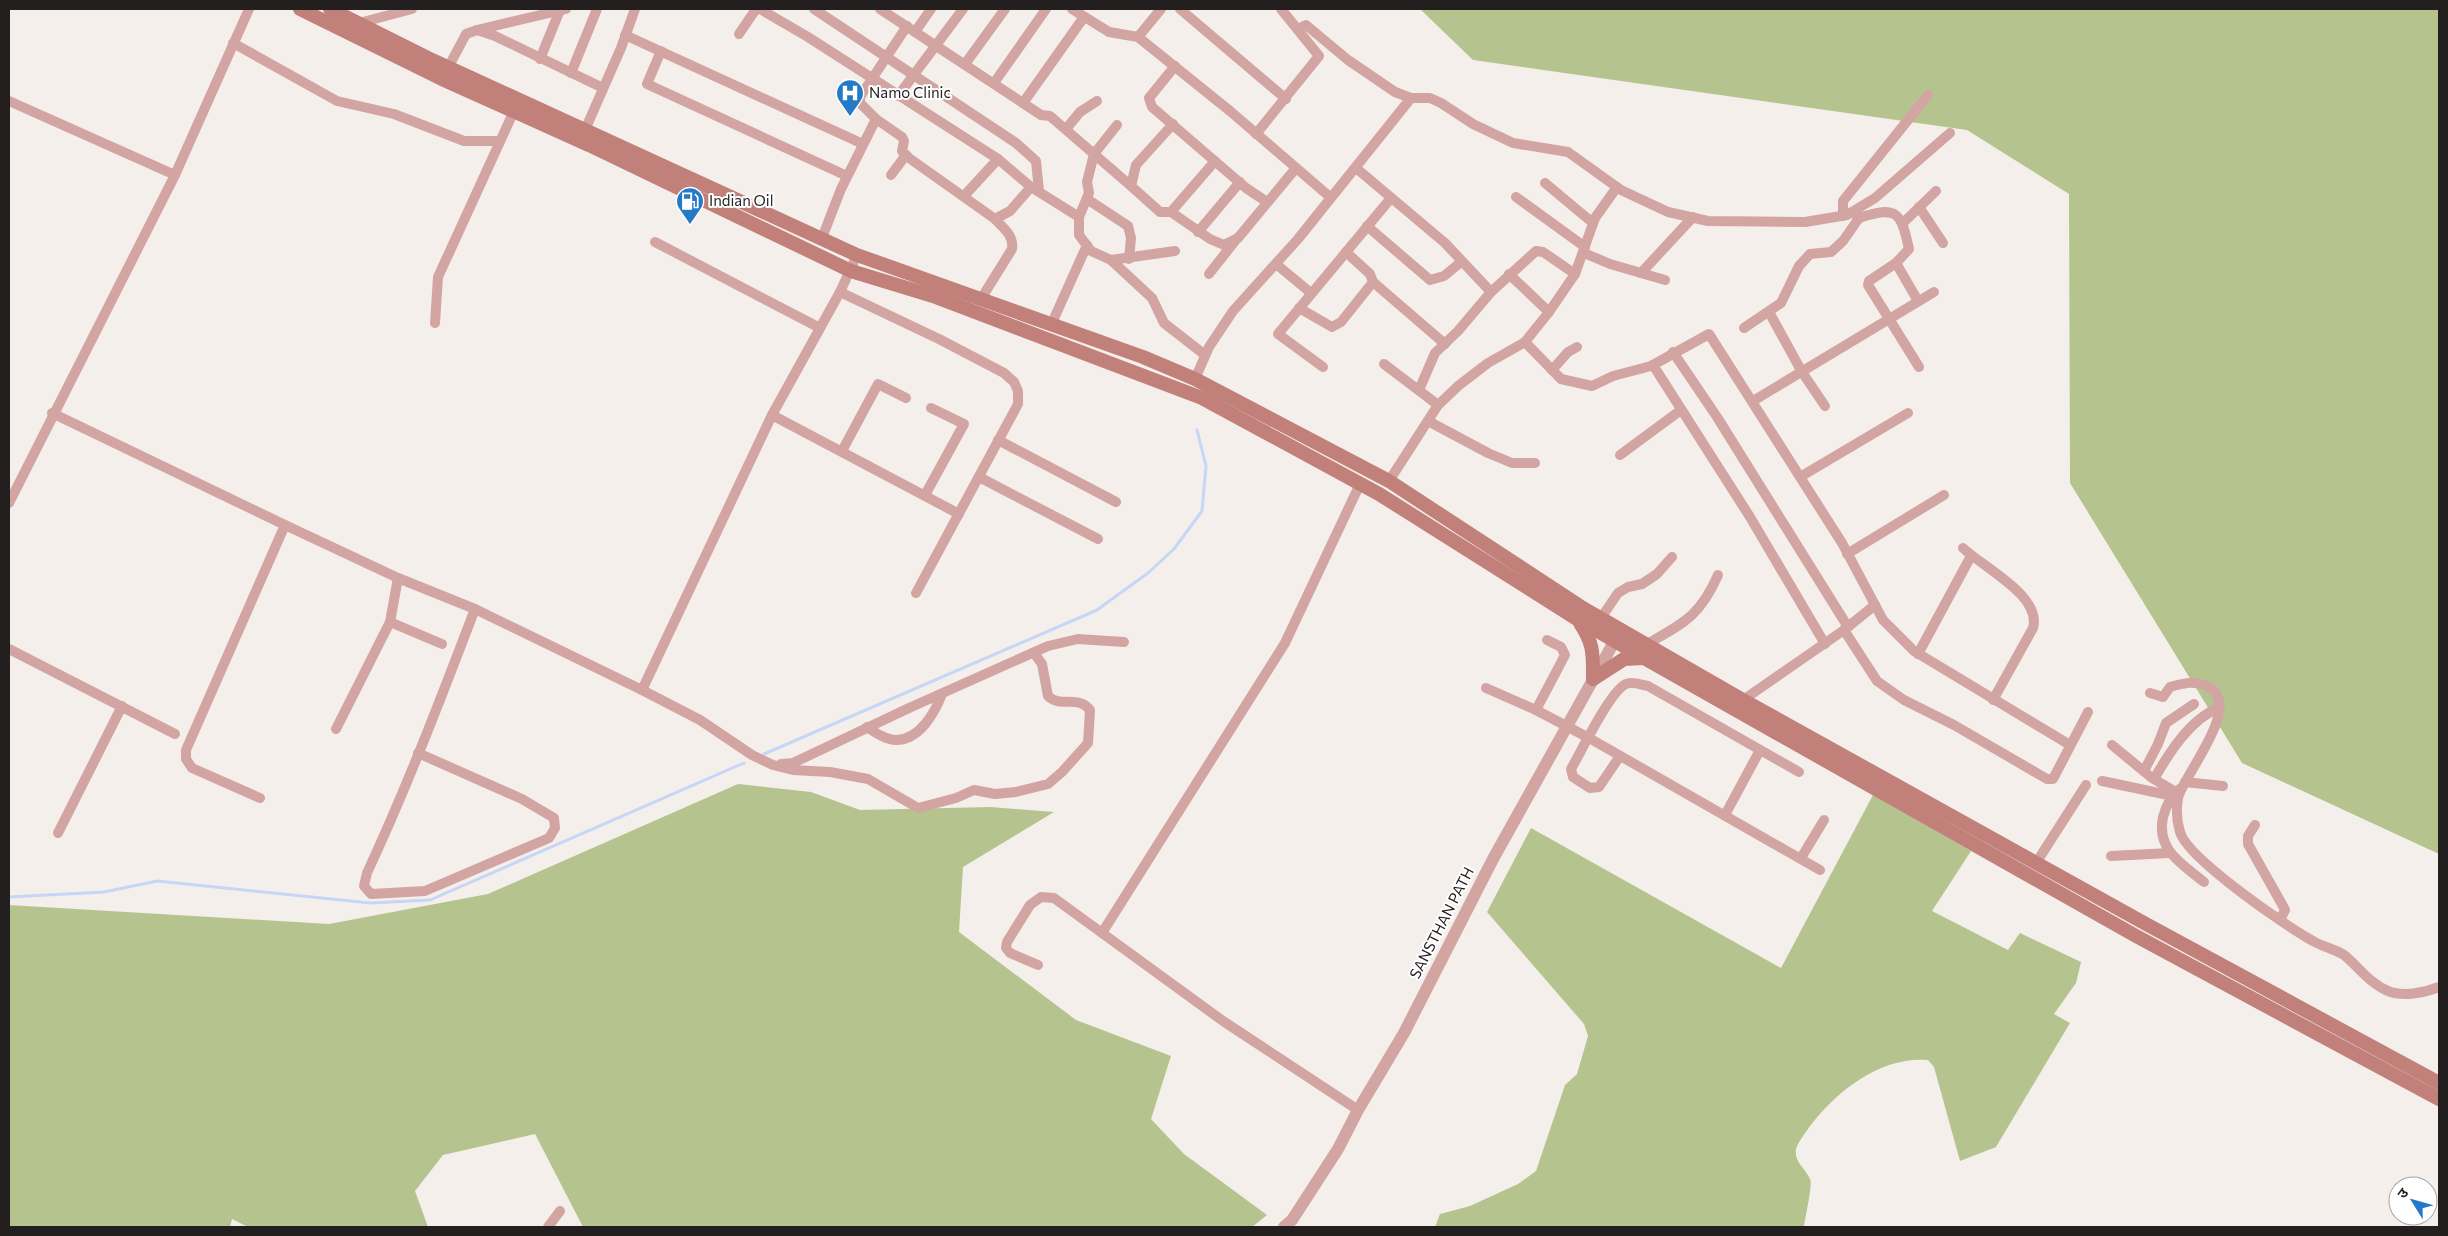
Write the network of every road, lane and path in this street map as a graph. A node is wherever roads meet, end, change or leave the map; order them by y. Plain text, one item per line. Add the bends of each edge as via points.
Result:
1 (249, 9) edge
2 (300, 9) edge
3 (332, 9) edge
4 (412, 9) edge
5 (597, 9) edge
6 (635, 9) edge
7 (756, 9) edge
8 (760, 9) edge
9 (814, 9) edge
10 (880, 9) edge
11 (931, 9) edge
12 (963, 9) edge
13 (1005, 9) edge
14 (1046, 9) edge
15 (1072, 9) edge
16 (1161, 9) edge
17 (1180, 9) edge
18 (1281, 9) edge
19 (563, 10) edge
20 (1084, 17) junction
21 (359, 23) junction
22 (911, 29) junction
23 (1298, 29) junction
24 (477, 30) junction
25 (739, 34) dead end
26 (353, 36) junction
27 (626, 36) junction
28 (1138, 37) junction
29 (233, 44) junction
30 (937, 46) junction
31 (662, 51) junction
32 (886, 56) junction
33 (540, 59) junction
34 (965, 64) junction
35 (449, 66) junction
36 (1175, 66) junction
37 (571, 73) junction
38 (915, 76) junction
39 (871, 78) junction
40 (994, 82) junction
41 (603, 88) junction
42 (1928, 95) dead end
43 (898, 96) junction
44 (1411, 98) junction
45 (1286, 99) junction
46 (9, 101) edge
47 (1097, 101) dead end
48 (1023, 102) junction
49 (514, 111) junction
50 (876, 119) junction
51 (1173, 124) junction
52 (1118, 125) dead end
53 (1066, 129) junction
54 (585, 130) junction
55 (1256, 134) junction
56 (1950, 134) dead end
57 (499, 141) junction
58 (862, 144) junction
59 (1094, 154) junction
60 (906, 155) junction
61 (998, 160) junction
62 (1215, 160) junction
63 (1296, 168) junction
64 (1356, 168) junction
65 (175, 174) junction
66 (891, 175) dead end
67 (847, 176) junction
68 (1240, 182) junction
69 (1545, 184) dead end
70 (1131, 186) junction
71 (1618, 187) junction
72 (1035, 189) junction
73 (1936, 191) dead end
74 (964, 196) junction
75 (1330, 197) junction
76 (1516, 197) dead end
77 (1391, 198) junction
78 (1086, 199) junction
79 (1268, 202) junction
80 (1918, 207) junction
81 (1171, 212) junction
82 (1851, 216) junction
83 (1079, 217) junction
84 (1693, 218) junction
85 (995, 219) junction
86 (1904, 222) junction
87 (1593, 223) junction
88 (1367, 226) junction
89 (1198, 232) junction
90 (822, 238) junction
91 (1238, 238) junction
92 (655, 242) dead end
93 (1943, 243) dead end
94 (1087, 245) junction
95 (1585, 250) junction
96 (1175, 251) dead end
97 (1346, 252) junction
98 (857, 255) junction
99 (1129, 258) junction
100 (1111, 260) junction
101 (1461, 262) junction
102 (1896, 263) junction
103 (1276, 264) junction
104 (851, 271) junction
105 (1641, 273) junction
106 (1209, 274) dead end
107 (1509, 274) junction
108 (1575, 274) junction
109 (1665, 280) dead end
110 (1373, 282) junction
111 (840, 292) junction
112 (1491, 292) junction
113 (1934, 292) dead end
114 (1311, 293) junction
115 (981, 298) junction
116 (1918, 301) junction
117 (1299, 308) junction
118 (1549, 312) junction
119 (1769, 312) junction
120 (1887, 319) junction
121 (1052, 323) junction
122 (435, 324) dead end
123 (820, 328) junction
124 (1744, 328) dead end
125 (1525, 342) junction
126 (1445, 344) junction
127 (1578, 347) dead end
128 (1673, 352) junction
129 (1205, 355) junction
130 (1384, 364) dead end
131 (1653, 365) junction
132 (1323, 367) dead end
133 (1918, 367) dead end
134 (1552, 370) junction
135 (1802, 372) junction
136 (1195, 379) junction
137 (1419, 390) junction
138 (906, 398) dead end
139 (1753, 401) junction
140 (1438, 405) junction
141 (1825, 406) dead end
142 (931, 408) dead end
143 (1681, 410) junction
144 (52, 413) junction
145 (1908, 413) dead end
146 (772, 415) junction
147 (1428, 421) junction
148 (998, 440) junction
149 (842, 451) junction
150 (1620, 455) dead end
151 (1535, 463) dead end
152 (979, 477) junction
153 (1800, 477) junction
154 (1389, 481) junction
155 (1360, 484) junction
156 (12, 488) edge
157 (925, 495) junction
158 (1944, 495) dead end
159 (1116, 502) dead end
160 (9, 503) edge
161 (959, 514) junction
162 (285, 525) junction
163 (1098, 539) dead end
164 (1848, 554) junction
165 (1672, 558) dead end
166 (1718, 575) dead end
167 (398, 578) junction
168 (916, 594) dead end
169 (1875, 605) junction
170 (475, 609) junction
171 (1601, 618) junction
172 (1577, 619) junction
173 (390, 622) junction
174 (1846, 629) junction
175 (1617, 635) junction
176 (1547, 640) dead end
177 (1124, 642) dead end
178 (442, 644) dead end
179 (1825, 644) junction
180 (9, 649) edge
181 (1645, 651) junction
182 (1034, 653) junction
183 (1918, 654) junction
184 (1593, 679) junction
185 (1486, 688) dead end
186 (642, 690) junction
187 (2150, 693) dead end
188 (942, 694) junction
189 (1743, 700) junction
190 (1993, 700) junction
191 (2194, 704) dead end
192 (122, 706) junction
193 (2220, 708) junction
194 (1536, 710) junction
195 (2088, 712) dead end
196 (1568, 726) junction
197 (868, 727) junction
198 (336, 728) dead end
199 (175, 734) dead end
200 (1590, 738) junction
201 (2070, 745) junction
202 (2112, 745) dead end
203 (1760, 750) junction
204 (418, 752) junction
205 (1620, 756) junction
206 (773, 766) junction
207 (2144, 771) junction
208 (1799, 772) dead end
209 (2154, 779) junction
210 (2102, 781) dead end
211 (2086, 785) dead end
212 (2223, 786) dead end
213 (2179, 789) junction
214 (260, 798) dead end
215 (1725, 815) junction
216 (1824, 820) dead end
217 (2255, 825) dead end
218 (58, 833) dead end
219 (2170, 853) junction
220 (2110, 856) dead end
221 (1801, 858) junction
222 (2036, 863) junction
223 (1820, 870) dead end
224 (2204, 882) dead end
225 (2280, 920) junction
226 (1102, 933) junction
227 (1038, 965) dead end
228 (2439, 987) edge
229 (2439, 1083) edge
230 (2439, 1099) edge
231 (1358, 1110) junction
232 (560, 1211) dead end
233 (548, 1227) edge
234 (1284, 1227) edge

1 - 29 street
2 - 26 main road
3 - 21 main road
4 - 21 street
5 - 37 street
6 - 27 street
7 - 25 street
8 - 39 street
9 - 32 street
10 - 22 street
11 - 22 street
12 - 30 street
13 - 34 street
14 - 40 street
15 - 20 street
16 - 28 street
17 - 45 street
18 - 23 street
19 - 24 street
19 - 33 street
20 - 28 street via 1109,32
20 - 48 street
21 - 26 street
21 - 35 main road
22 - 30 street
22 - 32 street
23 - 44 street via 1306,25 1368,74 1395,92
23 - 45 street via 1319,56
24 - 33 street
24 - 35 street via 466,34
26 - 49 main road
27 - 31 street
27 - 41 street
28 - 36 street
29 - 57 street via 337,101 394,114 464,140
29 - 65 street
30 - 34 street
30 - 38 street
31 - 58 street
31 - 67 street via 647,84
32 - 38 street
32 - 39 street
33 - 37 street
34 - 40 street
35 - 54 main road
36 - 51 street via 1148,98 1152,108
36 - 55 street
37 - 41 street
38 - 43 street
38 - 72 street via 1016,143 1036,160
39 - 43 street
39 - 50 street via 860,96 860,103
40 - 48 street
41 - 54 street
42 - 82 street via 1843,201
43 - 61 street
44 - 64 street
44 - 71 street via 1430,98 1441,102 1473,124 1513,143 1568,152
45 - 55 street
46 - 65 street
47 - 53 street via 1080,112
48 - 53 street via 1041,115 1050,116
49 - 57 street
49 - 104 main road
50 - 58 street
50 - 60 street via 902,137 902,151
51 - 62 street
51 - 70 street via 1136,165
52 - 59 street
53 - 59 street
54 - 90 main road
55 - 63 street
56 - 82 street
57 - 122 street via 438,278
58 - 67 street
59 - 70 street
59 - 78 street via 1087,182 1090,193
60 - 66 street
60 - 74 street
61 - 72 street
61 - 74 street
62 - 68 street
62 - 81 street
63 - 75 street
63 - 79 street
64 - 75 street
64 - 77 street
65 - 144 street
67 - 90 street
68 - 79 street
68 - 89 street
69 - 87 street
70 - 81 street via 1160,212
71 - 84 street via 1668,212
71 - 87 street
72 - 83 street
72 - 85 street via 1010,211
73 - 80 street
74 - 85 street
75 - 103 street
76 - 95 street
77 - 88 street
77 - 101 street via 1445,243
78 - 83 street
78 - 99 street via 1128,226 1131,238
79 - 91 street
80 - 86 street
80 - 93 street
81 - 89 street
82 - 84 street via 1805,222
82 - 86 street via 1880,211 1894,213
82 - 119 street via 1843,241 1831,252 1810,254 1799,266 1781,303
83 - 94 street via 1079,235
84 - 105 street
85 - 115 street via 1010,235 1012,249
86 - 102 street via 1910,249
87 - 95 street
88 - 97 street
88 - 101 street via 1430,280 1444,276
89 - 91 street via 1224,244
90 - 98 main road
91 - 106 street
92 - 123 street
94 - 100 street via 1091,251
94 - 121 street
95 - 105 street
95 - 108 street
96 - 99 street
97 - 110 street via 1366,270
97 - 114 street
98 - 104 street
98 - 115 main road
99 - 100 street
100 - 129 street via 1152,298 1164,322
101 - 112 street
102 - 116 street
102 - 120 street via 1868,285
103 - 114 street
103 - 129 street via 1233,311
104 - 111 street
104 - 155 main road via 933,296 1202,398
105 - 109 street
107 - 108 street via 1536,251 1543,252
107 - 112 street
107 - 118 street
108 - 118 street
110 - 117 street via 1341,322 1332,328
110 - 126 street
111 - 123 street
111 - 148 street via 939,339 1004,373 1014,382 1018,404
112 - 126 street
113 - 116 street
114 - 117 street
115 - 121 main road
116 - 120 street
117 - 132 street via 1278,334
118 - 125 street
119 - 124 street
119 - 135 street
120 - 133 street
120 - 135 street
121 - 136 main road
123 - 146 street
125 - 134 street
125 - 140 street via 1488,363
126 - 137 street via 1435,353
127 - 134 street via 1568,352
128 - 131 street
128 - 139 street via 1709,334
128 - 174 street via 1717,417
129 - 136 street
130 - 137 street
131 - 134 street via 1613,376 1592,386 1561,379
131 - 143 street
135 - 139 street
135 - 141 street
136 - 154 main road
137 - 140 street
138 - 149 street via 878,384
139 - 153 street
140 - 147 street
142 - 157 street via 964,424
143 - 150 street
143 - 179 street via 1750,517
144 - 156 street
144 - 162 street
145 - 153 street
146 - 149 street
146 - 186 street
147 - 151 street via 1504,459
147 - 154 street
148 - 152 street
148 - 159 street
149 - 157 street
152 - 161 street
152 - 163 street
153 - 164 street
154 - 171 main road
155 - 172 main road
155 - 226 street via 1285,643
156 - 160 street
157 - 161 street
158 - 164 street
161 - 168 street
162 - 167 street
162 - 214 street via 186,750 186,759 192,768
164 - 169 street
165 - 171 street via 1642,584 1618,593
166 - 181 street via 1694,615
167 - 170 street
167 - 173 street
169 - 174 street
169 - 183 street via 1883,620
170 - 186 street
170 - 204 street
171 - 175 main road
172 - 175 main road
172 - 184 main road via 1590,638
173 - 178 street
173 - 198 street
174 - 179 street
174 - 201 street via 1877,681 1904,700 1954,725 2036,774 2053,779
175 - 181 main road
175 - 184 street, SANSTHAN PATH
176 - 194 street via 1561,647 1564,655
177 - 182 street via 1078,639
179 - 189 street
180 - 192 street
181 - 184 main road via 1624,659
181 - 189 main road
181 - 230 main road via 2136,936
182 - 188 street
182 - 206 street via 1042,664 1048,696 1056,702 1080,702 1086,705 1090,715 1088,743 1048,784 995,794 974,790 918,808 868,780
183 - 190 street
183 - 190 street via 1967,552 1996,573 2034,611 2035,620
184 - 196 street, SANSTHAN PATH
185 - 194 street
186 - 206 street via 700,720
187 - 193 street via 2163,697 2170,687 2198,682 2218,695
188 - 197 street
188 - 197 street via 929,720 905,739 883,737
189 - 222 main road
190 - 201 street
191 - 207 street via 2166,724
192 - 199 street
192 - 218 street
193 - 209 street via 2198,722 2177,744
193 - 213 street via 2208,743
194 - 196 street
195 - 201 street
196 - 200 street
196 - 231 street, SANSTHAN PATH via 1493,859 1404,1032
197 - 206 street via 793,763
200 - 203 street via 1612,698 1624,684 1632,682 1648,686
200 - 205 street
200 - 205 street via 1571,769 1573,777 1590,788 1599,787
202 - 207 street
203 - 208 street
203 - 215 street
204 - 204 street via 522,799 554,818 555,828 549,838 425,891 371,894 364,886
205 - 215 street
207 - 209 street
209 - 213 street
210 - 213 street
211 - 222 street
212 - 213 street
213 - 219 street via 2164,813 2161,826 2161,836
213 - 225 street via 2180,834 2190,849
215 - 221 street
216 - 221 street
217 - 225 street via 2248,836 2248,844 2285,910
219 - 220 street
219 - 224 street
221 - 223 street
222 - 229 main road
225 - 228 street via 2315,942 2344,955 2386,991 2407,994
226 - 227 street via 1054,898 1041,897 1030,905 1006,942 1010,953
226 - 231 street via 1223,1021
231 - 234 street, SANSTHAN PATH via 1338,1148 1292,1220
232 - 233 street

